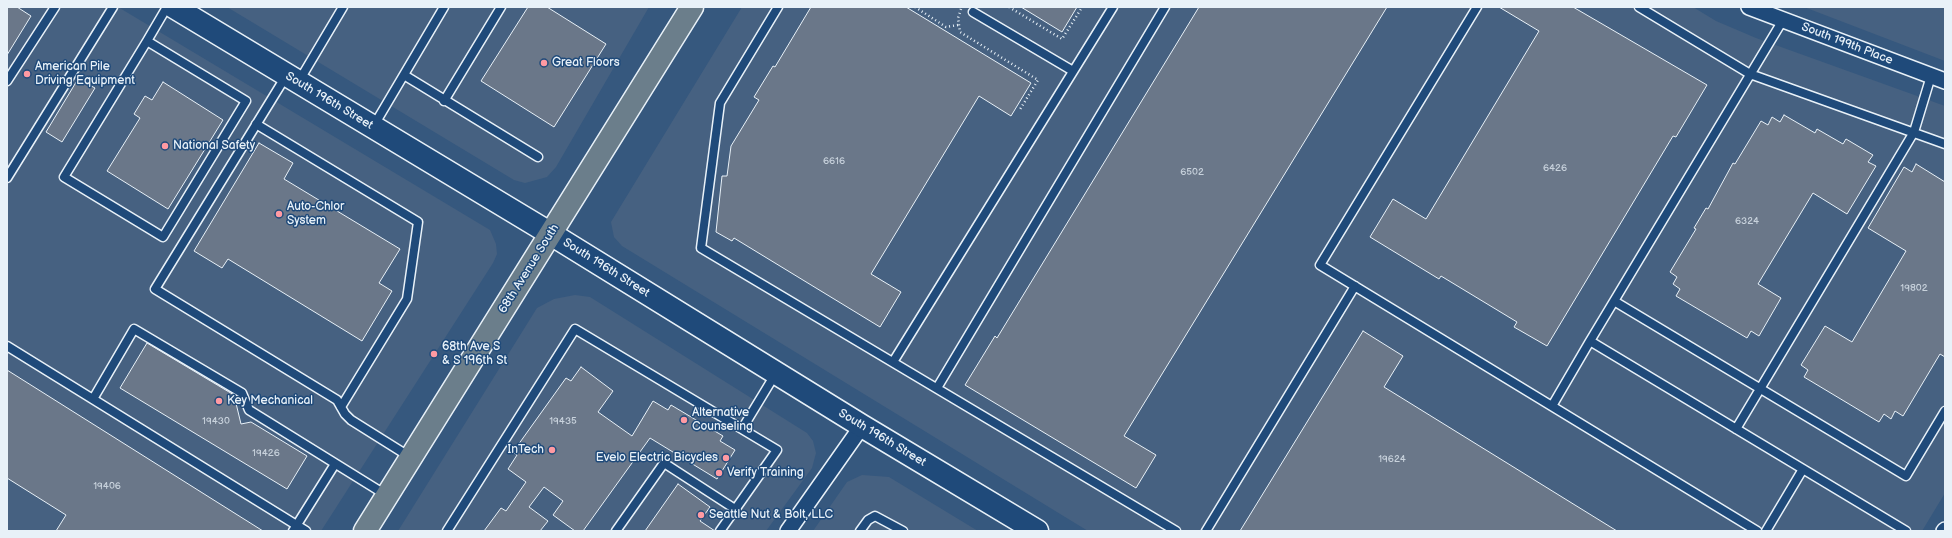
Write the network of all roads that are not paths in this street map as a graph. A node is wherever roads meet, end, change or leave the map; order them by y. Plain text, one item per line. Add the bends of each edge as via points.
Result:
1 (54, 7) edge
2 (112, 7) edge
3 (167, 7) edge
4 (174, 7) edge
5 (344, 7) edge
6 (444, 7) edge
7 (501, 7) edge
8 (692, 7) edge
9 (778, 7) edge
10 (1112, 7) edge
11 (1166, 7) edge
12 (1477, 7) edge
13 (1639, 7) edge
14 (1749, 7) edge
15 (973, 12) dead end
16 (1783, 20) junction
17 (147, 41) junction
18 (1073, 71) junction
19 (1750, 74) junction
20 (404, 75) junction
21 (292, 79) junction
22 (1938, 79) edge
23 (7, 81) edge
24 (444, 101) junction
25 (256, 124) junction
26 (373, 127) junction
27 (1914, 132) junction
28 (1945, 144) edge
29 (538, 158) dead end
30 (7, 178) edge
31 (551, 234) junction
32 (1355, 286) junction
33 (1614, 301) junction
34 (1590, 341) junction
35 (7, 346) edge
36 (893, 362) junction
37 (776, 373) junction
38 (936, 388) junction
39 (1760, 388) junction
40 (93, 399) junction
41 (1552, 406) junction
42 (341, 407) junction
43 (1945, 411) edge
44 (862, 426) junction
45 (742, 429) junction
46 (1736, 429) junction
47 (411, 458) junction
48 (335, 464) junction
49 (1803, 469) junction
50 (387, 496) junction
51 (735, 509) junction
52 (295, 528) edge
53 (1028, 529) edge
54 (306, 531) edge
55 (365, 531) edge
56 (448, 531) edge
57 (616, 531) edge
58 (720, 531) edge
59 (788, 531) edge
60 (860, 531) edge
61 (903, 531) edge
62 (1176, 531) edge
63 (1206, 531) edge
64 (1757, 531) edge
65 (1766, 531) edge
66 (1906, 531) edge

1 - 23 lane
2 - 30 lane
3 - 17 lane
4 - 21 main road, South 196th Street
5 - 21 lane
6 - 20 lane
7 - 24 lane
8 - 31 main road, 68th Avenue South
9 - 36 lane via 720,103 701,248
10 - 18 lane
11 - 38 lane
12 - 32 lane via 1320,265
13 - 19 lane
14 - 16 street, South 199th Place
15 - 18 lane
16 - 19 lane
16 - 22 street, South 199th Place
17 - 17 lane via 64,176 163,237 246,101
18 - 36 lane
19 - 27 lane
19 - 33 lane
20 - 24 lane
20 - 26 lane
21 - 25 lane
21 - 26 main road, South 196th Street
22 - 27 lane
24 - 29 lane
25 - 42 lane via 418,222 407,299
25 - 42 lane via 154,288 337,400
26 - 31 main road, South 196th Street
27 - 28 lane
27 - 39 lane
31 - 37 main road, South 196th Street
31 - 47 main road, 68th Avenue South
32 - 41 lane
32 - 63 lane
33 - 34 lane
33 - 39 lane
34 - 41 lane
34 - 46 lane
35 - 40 lane
36 - 38 lane
37 - 44 main road, South 196th Street
37 - 45 lane
38 - 62 lane
39 - 43 lane via 1906,476
39 - 46 lane
40 - 48 lane via 134,329 242,393 249,410
40 - 52 lane
41 - 64 lane
42 - 47 lane via 351,420
44 - 53 main road, South 196th Street
44 - 59 street
45 - 51 lane via 777,450
45 - 56 lane via 575,329
46 - 49 lane
47 - 50 main road, 68th Avenue South
48 - 50 lane
48 - 52 lane
49 - 65 lane
49 - 66 lane
50 - 55 main road, 68th Avenue South
51 - 57 lane via 664,463
51 - 58 lane
52 - 54 lane
60 - 61 lane via 868,520 875,516

